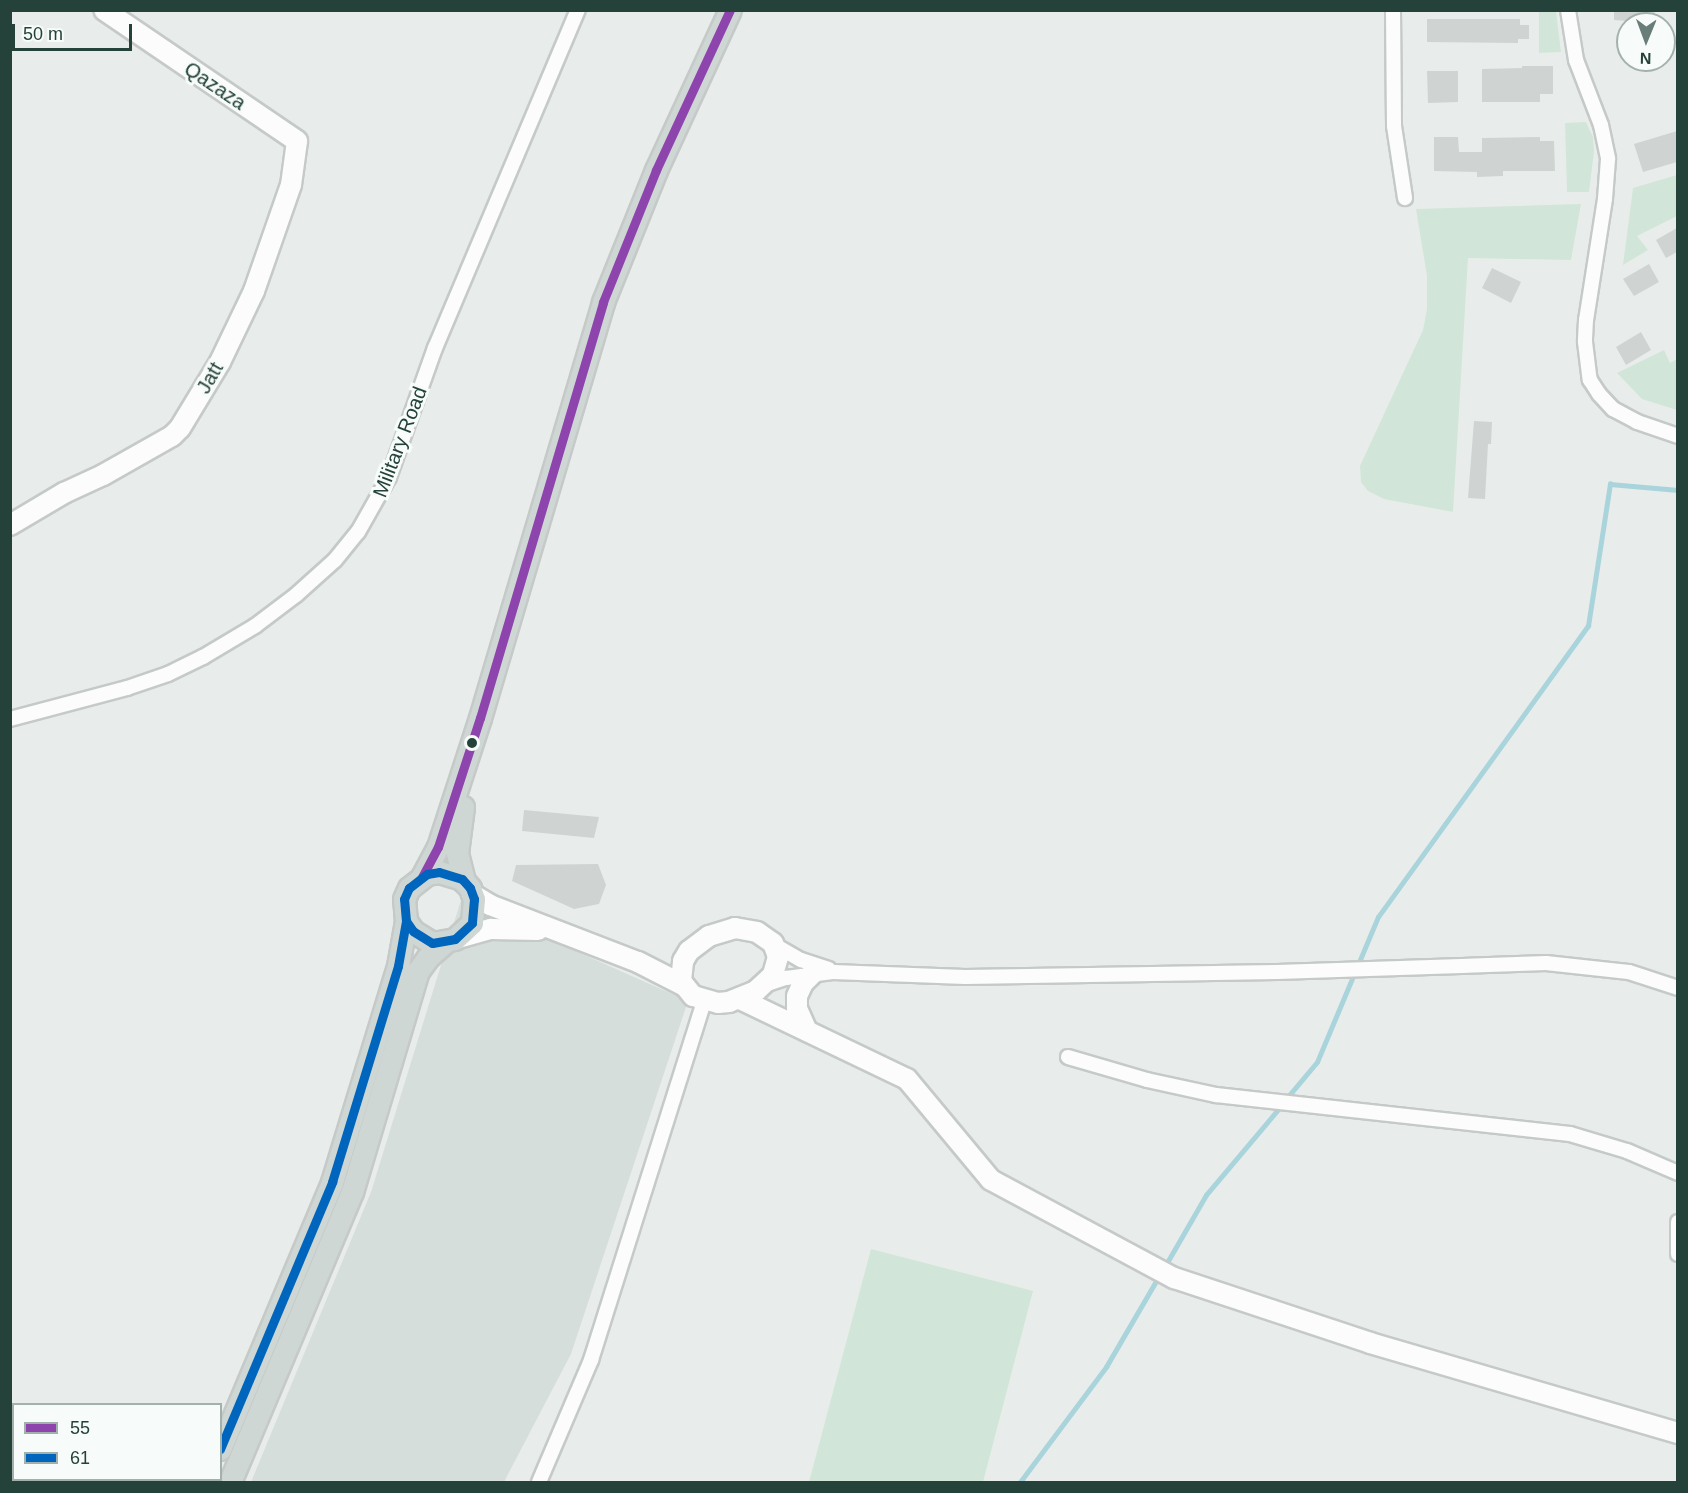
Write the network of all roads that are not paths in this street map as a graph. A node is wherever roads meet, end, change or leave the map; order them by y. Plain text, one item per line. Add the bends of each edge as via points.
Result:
1 (104, 10) edge
2 (578, 10) edge
3 (730, 10) edge
4 (1393, 10) edge
5 (1568, 10) edge
6 (297, 141) joint
7 (1405, 198) dead end
8 (1677, 436) edge
9 (10, 525) edge
10 (10, 718) edge
11 (480, 718) junction
12 (422, 877) junction
13 (468, 888) junction
14 (406, 921) junction
15 (555, 931) junction
16 (450, 941) junction
17 (773, 943) junction
18 (689, 951) junction
19 (638, 962) junction
20 (840, 972) junction
21 (812, 974) junction
22 (683, 985) junction
23 (764, 985) junction
24 (1677, 988) edge
25 (740, 999) junction
26 (704, 1001) junction
27 (807, 1031) junction
28 (1068, 1057) dead end
29 (1677, 1173) edge
30 (1677, 1222) edge
31 (1677, 1254) edge
32 (1677, 1433) edge
33 (222, 1444) edge
34 (230, 1482) edge
35 (539, 1482) edge

1 - 6 street, Qazaza
2 - 10 street, Military Road via 441,332 389,477 369,516 346,548 277,611 203,657 127,688
3 - 11 main road via 656,170 603,302
4 - 7 street via 1395,137
5 - 8 street via 1576,60 1601,124 1608,159 1586,320 1590,380 1613,409
6 - 9 street, Jatt via 291,184 254,291 220,362 180,428
11 - 12 main road via 438,847
11 - 13 main road via 458,836 457,853
12 - 13 main road via 439,872 451,874
12 - 14 main road via 409,888 404,899
13 - 15 street via 490,905
13 - 16 main road via 475,911 472,923
14 - 16 main road via 422,939
14 - 33 main road via 398,966 332,1182
15 - 16 street via 491,928
15 - 19 street
16 - 34 main road via 428,957 418,971 352,1192
17 - 18 street via 757,932 735,928 709,936
17 - 20 street via 801,960
17 - 23 street via 777,965
18 - 19 street via 659,961
18 - 22 street via 681,971
19 - 22 street
20 - 21 street
20 - 24 street via 965,977 1546,963 1629,972
21 - 23 street
21 - 27 street via 798,996 797,1009
22 - 26 street
23 - 25 street
25 - 26 street
25 - 27 street
26 - 35 street via 591,1360
27 - 32 street via 907,1079 991,1180 1174,1278 1370,1343
28 - 29 street via 1215,1095 1570,1134 1627,1151
30 - 31 street

